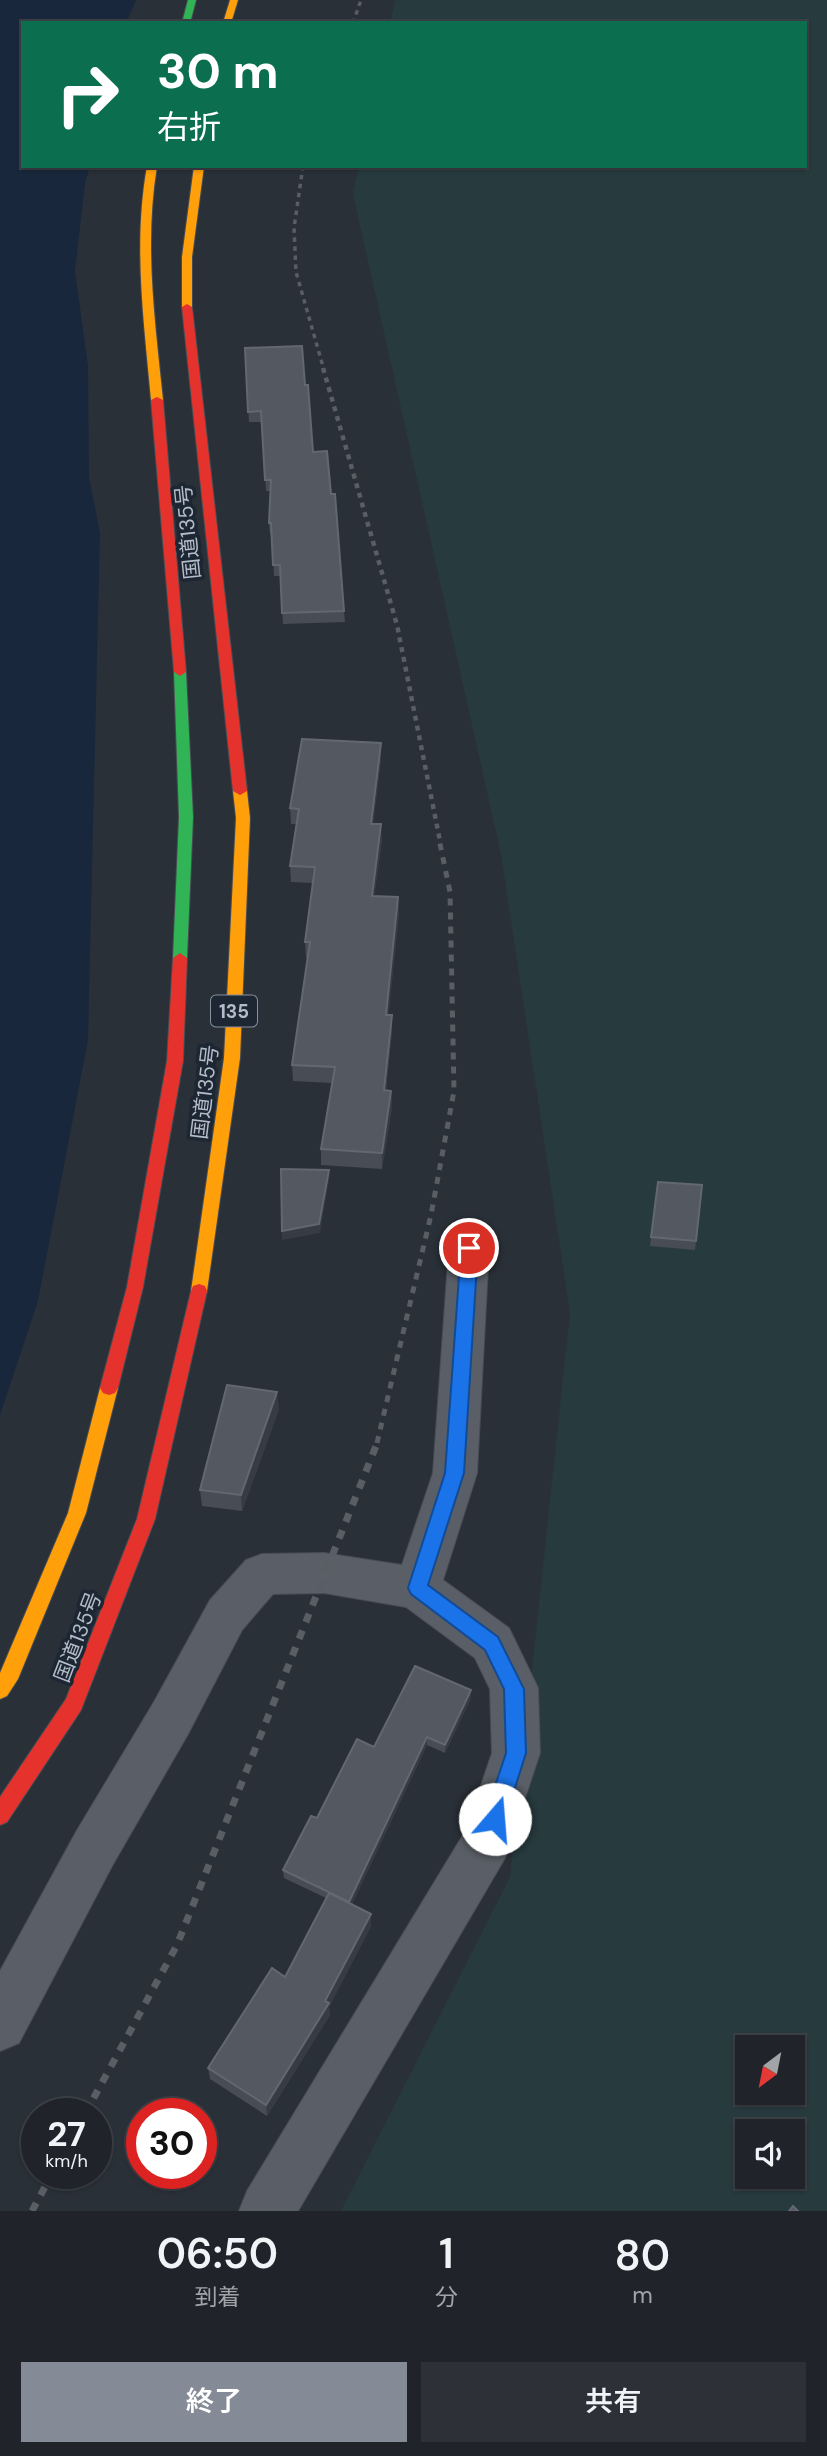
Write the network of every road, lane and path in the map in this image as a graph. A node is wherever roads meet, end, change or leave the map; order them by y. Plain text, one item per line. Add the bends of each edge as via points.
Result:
1 (192, 0) edge
2 (234, 0) edge
3 (187, 21) edge
4 (228, 21) edge
5 (152, 168) edge
6 (199, 168) edge
7 (469, 1248) dead end
8 (417, 1588) junction
9 (0, 1690) edge
10 (0, 1815) edge
11 (0, 2024) edge
12 (267, 2211) edge

1 - 3 highway
2 - 4 highway
5 - 9 highway, 国道135号 via 146,193 145,257 179,659 186,817 175,1060 135,1287 76,1513
6 - 10 highway, 国道135号 / 135 via 187,257 187,323 243,818 232,1058 199,1290 146,1519 74,1704
7 - 8 street via 455,1473
8 - 11 street via 324,1573 262,1574 226,1615
8 - 12 street via 492,1643 514,1689 516,1753 487,1841

